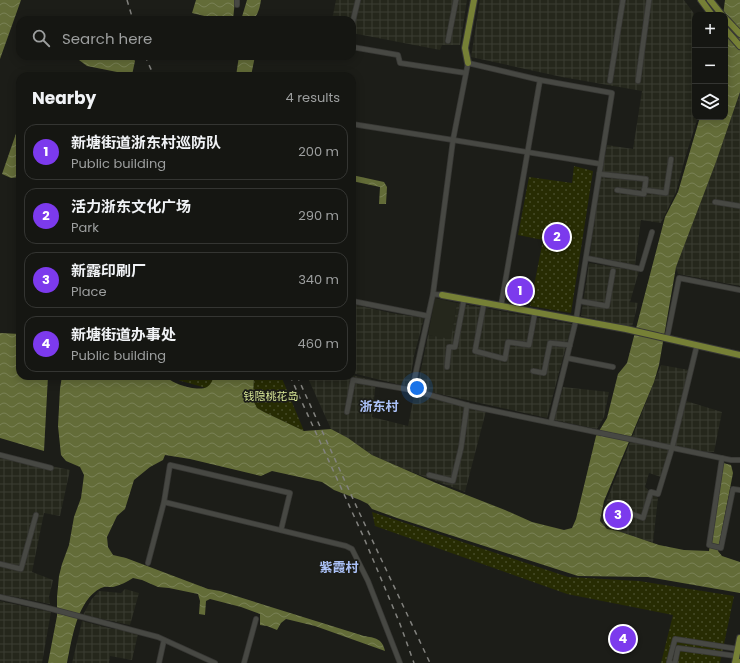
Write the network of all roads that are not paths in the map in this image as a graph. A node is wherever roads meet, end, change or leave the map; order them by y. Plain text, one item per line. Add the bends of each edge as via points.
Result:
1 (358, 0) edge
2 (456, 0) edge
3 (474, 0) edge
4 (624, 0) edge
5 (649, 0) edge
6 (701, 0) edge
7 (710, 0) edge
8 (710, 12) edge
9 (719, 12) edge
10 (354, 16) edge
11 (728, 21) edge
12 (728, 32) edge
13 (740, 34) edge
14 (448, 41) dead end
15 (740, 46) edge
16 (356, 49) edge
17 (468, 63) junction
18 (466, 72) junction
19 (540, 80) junction
20 (610, 81) dead end
21 (638, 81) dead end
22 (356, 125) edge
23 (453, 140) junction
24 (528, 152) junction
25 (671, 159) dead end
26 (601, 164) junction
27 (599, 174) junction
28 (617, 190) dead end
29 (644, 190) junction
30 (715, 202) dead end
31 (740, 206) edge
32 (652, 232) dead end
33 (586, 258) junction
34 (613, 272) dead end
35 (740, 290) edge
36 (433, 294) junction
37 (442, 295) joint
38 (464, 299) junction
39 (579, 301) junction
40 (356, 302) edge
41 (484, 303) junction
42 (502, 306) junction
43 (535, 312) junction
44 (428, 316) junction
45 (576, 320) junction
46 (667, 338) junction
47 (570, 345) junction
48 (697, 345) junction
49 (740, 355) edge
50 (567, 358) junction
51 (447, 367) dead end
52 (613, 367) dead end
53 (533, 370) dead end
54 (412, 390) junction
55 (467, 405) junction
56 (348, 412) dead end
57 (551, 422) junction
58 (672, 448) junction
59 (0, 455) edge
60 (722, 458) junction
61 (740, 460) edge
62 (51, 468) dead end
63 (429, 475) dead end
64 (740, 490) edge
65 (164, 502) junction
66 (618, 509) dead end
67 (36, 515) dead end
68 (281, 530) junction
69 (148, 563) dead end
70 (0, 564) edge
71 (0, 597) edge
72 (256, 619) dead end
73 (740, 638) edge
74 (164, 640) junction
75 (738, 649) junction
76 (738, 661) edge
77 (159, 663) edge
78 (215, 663) edge
79 (244, 663) edge
80 (400, 663) edge
81 (671, 663) edge
82 (674, 663) edge

1 - 10 street
2 - 14 street
3 - 17 main road via 465,48
4 - 20 street
5 - 21 street
6 - 8 main road
7 - 9 main road
11 - 13 main road
12 - 15 main road
16 - 18 street via 398,55 400,63
17 - 18 street
17 - 19 street
18 - 23 street
19 - 24 street
19 - 26 street via 612,93
22 - 23 street
23 - 24 street
23 - 36 street
24 - 26 street
24 - 42 street
25 - 29 street via 666,193
26 - 27 street
27 - 29 street via 646,179
27 - 33 street
28 - 29 street via 644,194
30 - 31 street
32 - 33 street via 641,269
33 - 39 street
34 - 39 street via 607,306
35 - 46 street via 680,278
36 - 37 street
36 - 44 street
37 - 38 main road
38 - 41 main road
38 - 51 street via 455,347 449,347
39 - 45 street
40 - 44 street
41 - 42 main road
41 - 43 street via 475,351 505,359 508,342 529,345
42 - 43 main road
43 - 45 main road
44 - 54 street
45 - 46 main road
45 - 47 street
46 - 48 main road
47 - 50 street
47 - 53 street via 550,343 544,373
48 - 49 main road
48 - 58 street
50 - 52 street
50 - 57 street
54 - 55 street
54 - 56 street via 353,380
55 - 57 street
55 - 63 street via 453,481
57 - 58 street
58 - 60 street
58 - 66 street via 658,494 651,492 643,518
59 - 62 street
60 - 61 street
60 - 64 street via 709,545 721,548 733,489
65 - 68 street
65 - 68 street via 170,465 290,493
65 - 69 street
67 - 70 street via 21,569
68 - 80 street via 352,549 368,581
71 - 74 street via 51,608
72 - 79 street
73 - 75 main road
74 - 77 street
74 - 78 street
75 - 76 main road
75 - 81 street via 675,639 668,662
76 - 82 street via 678,648

